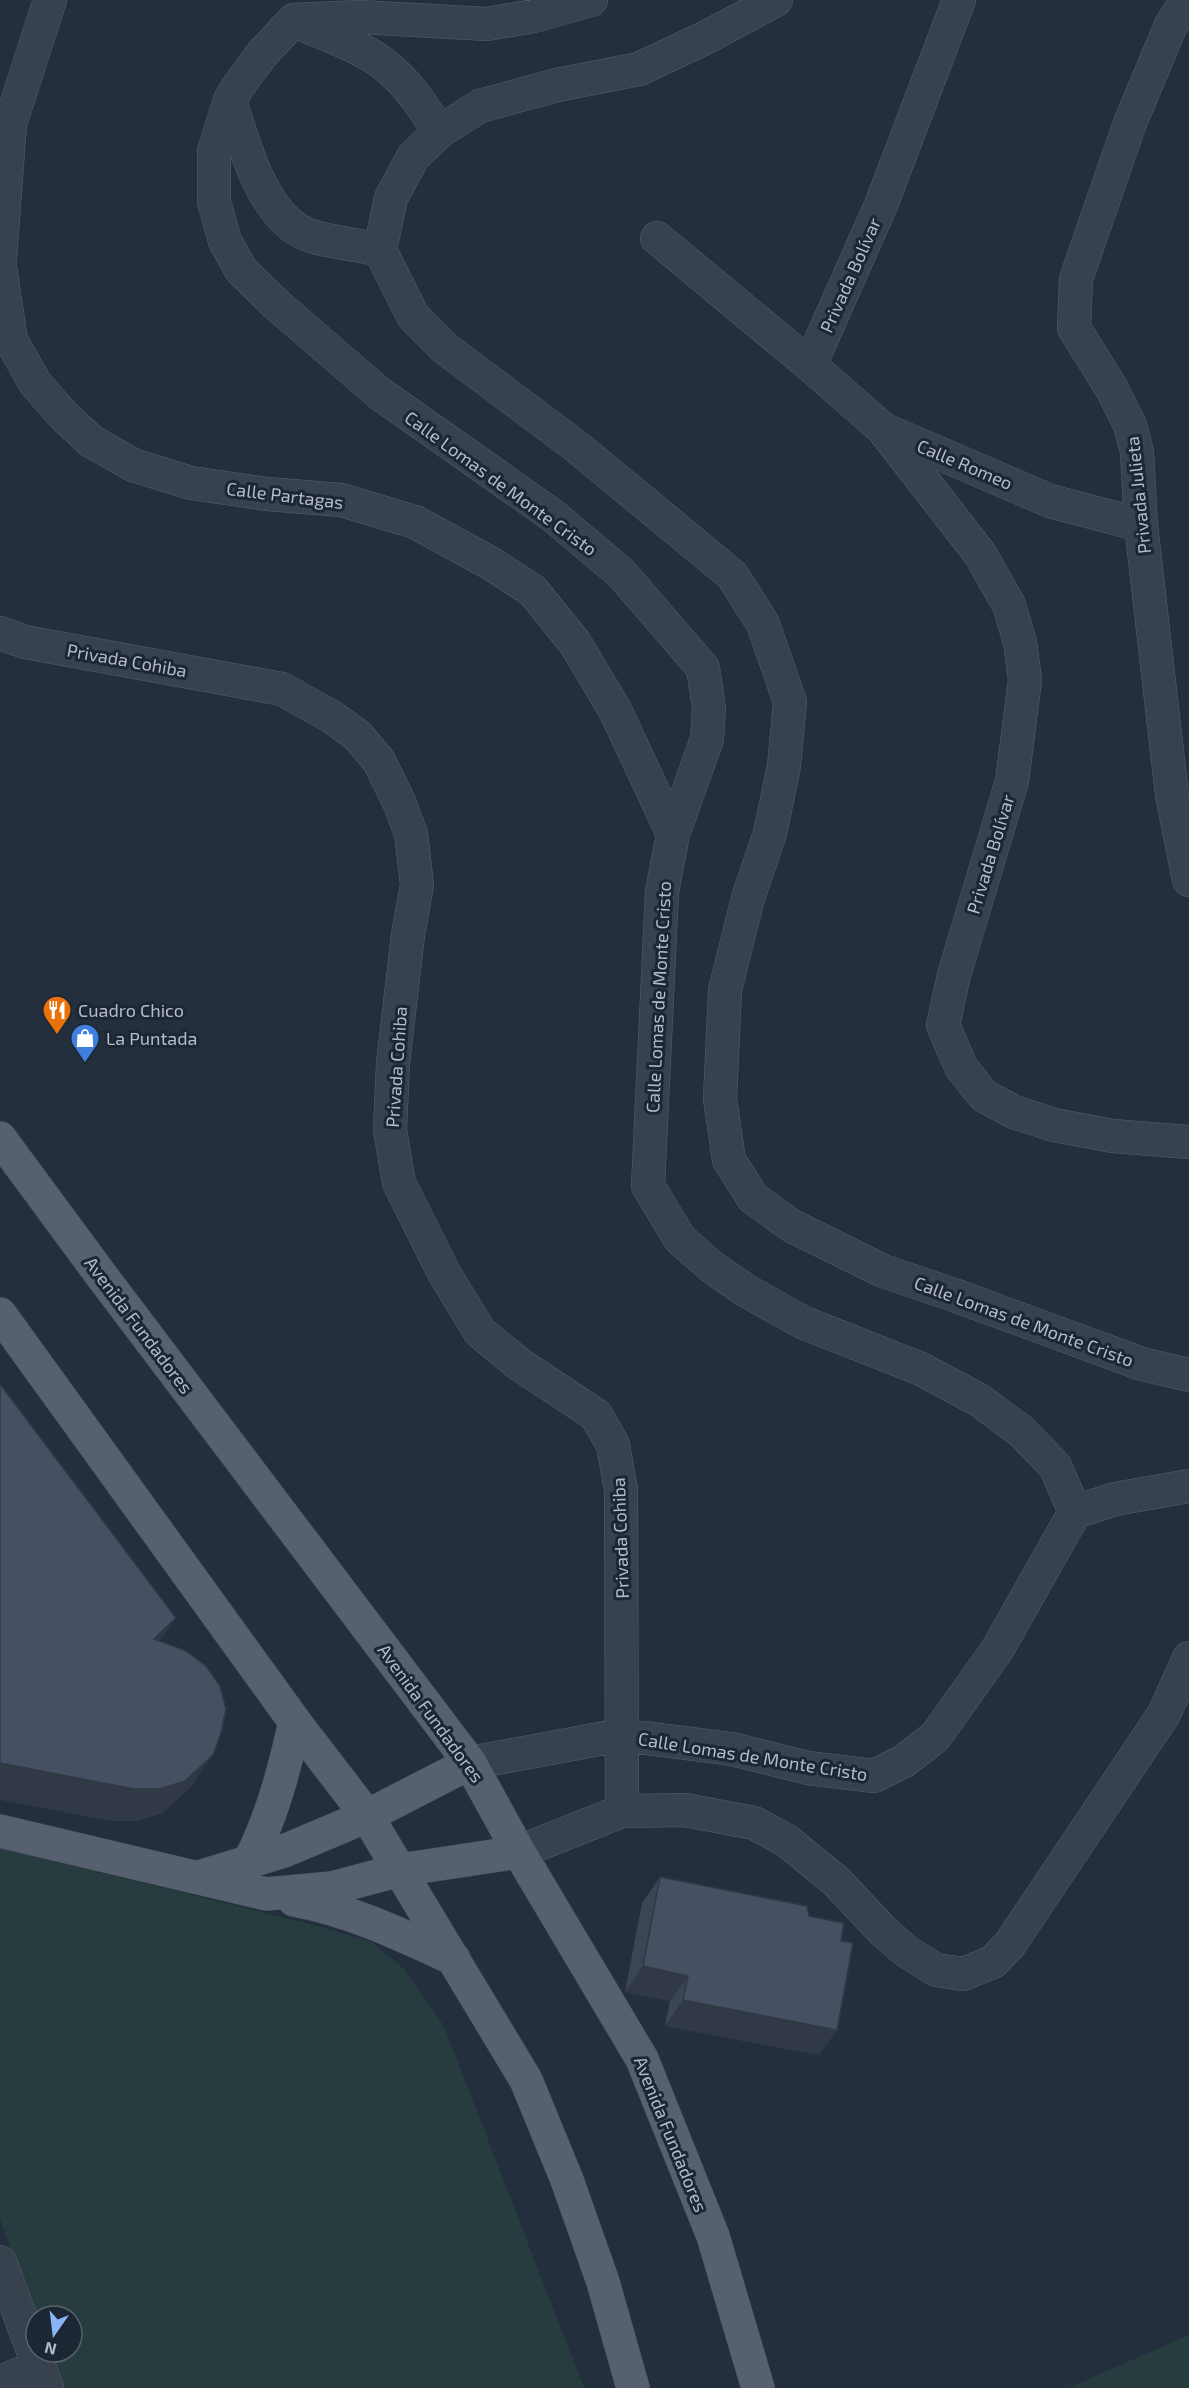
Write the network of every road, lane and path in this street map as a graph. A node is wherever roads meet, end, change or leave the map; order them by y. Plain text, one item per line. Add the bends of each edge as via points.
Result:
1 (50, 0) edge
2 (591, 0) edge
3 (776, 0) edge
4 (959, 0) edge
5 (1187, 0) edge
6 (294, 20) junction
7 (230, 100) junction
8 (439, 132) junction
9 (657, 238) dead end
10 (380, 250) junction
11 (0, 259) edge
12 (0, 267) edge
13 (810, 365) junction
14 (883, 429) junction
15 (1141, 525) junction
16 (0, 633) edge
17 (673, 834) junction
18 (1189, 880) edge
19 (0, 1138) edge
20 (1189, 1142) edge
21 (0, 1314) edge
22 (1189, 1375) edge
23 (1189, 1486) edge
24 (1075, 1512) junction
25 (1189, 1658) edge
26 (295, 1722) junction
27 (621, 1735) junction
28 (471, 1763) junction
29 (621, 1812) junction
30 (367, 1816) junction
31 (0, 1831) edge
32 (519, 1852) junction
33 (249, 1862) junction
34 (400, 1870) junction
35 (197, 1878) junction
36 (266, 1894) junction
37 (454, 1959) junction
38 (0, 2262) edge
39 (42, 2377) edge
40 (0, 2382) edge
41 (633, 2388) edge
42 (758, 2388) edge

1 - 11 street via 10,124
2 - 6 street via 487,24 369,17
3 - 8 street via 639,69 557,85 480,106
4 - 13 street, Privada Bolívar via 881,205
5 - 15 street, Privada Julieta via 1171,25 1130,123 1076,279 1074,328 1130,425 1137,452
6 - 7 street, Calle Lomas de Monte Cristo via 262,54
6 - 8 street via 376,58 422,105
7 - 10 street via 257,179 274,206 294,227 310,236
7 - 17 street, Calle Lomas de Monte Cristo via 214,151 214,202 225,241 241,270 379,393 552,516 621,573 703,668 709,708 706,740
8 - 10 street via 413,157 391,198
9 - 13 street
10 - 22 street, Calle Lomas de Monte Cristo via 421,325 446,349 577,447 732,575 763,624 790,702 784,766 770,833 748,898 725,990 720,1099 729,1160 753,1198 792,1226 883,1272 1142,1364
12 - 17 street, Calle Partagas via 11,340 34,383 91,441 133,465 191,483 341,500 416,522 533,591 575,643 615,710
13 - 14 street, Calle Romeo
14 - 15 street, Calle Romeo via 1050,501
14 - 20 street, Privada Bolívar via 980,554 1009,605 1020,642 1024,680 1012,781 954,975 943,1025 961,1067 984,1096 1014,1113 1113,1136
15 - 18 street, Privada Julieta via 1172,795
16 - 27 street, Privada Cohiba via 25,642 282,689 358,736 379,761 411,834 417,885 393,1063 390,1130 399,1183 444,1274 480,1332 519,1364 596,1414 613,1445 621,1490
17 - 24 street, Calle Lomas de Monte Cristo via 662,892 648,1186 680,1239 744,1290 802,1322 921,1369 979,1400 1021,1431 1055,1466
19 - 28 main road, Avenida Fundadores
21 - 26 main road
23 - 24 street via 1115,1499
24 - 27 street, Calle Lomas de Monte Cristo via 997,1650 935,1737 904,1761 874,1776 808,1768 732,1749
25 - 29 street via 1164,1714 1010,1944 993,1962 963,1974 936,1970 906,1951 836,1881 787,1841 754,1823 685,1810
26 - 30 main road
26 - 33 main road via 280,1787
27 - 28 street, Calle Lomas de Monte Cristo
27 - 29 street, Privada Cohiba
28 - 30 main road
28 - 32 main road, Avenida Fundadores
29 - 32 street
30 - 33 main road
30 - 34 main road
31 - 35 main road
32 - 34 main road
32 - 42 main road, Avenida Fundadores via 642,2059 713,2236
33 - 35 main road
34 - 36 main road via 332,1888
34 - 37 main road
35 - 36 main road
36 - 37 main road via 327,1906
37 - 41 main road via 526,2080 603,2282
38 - 39 street
39 - 40 street

